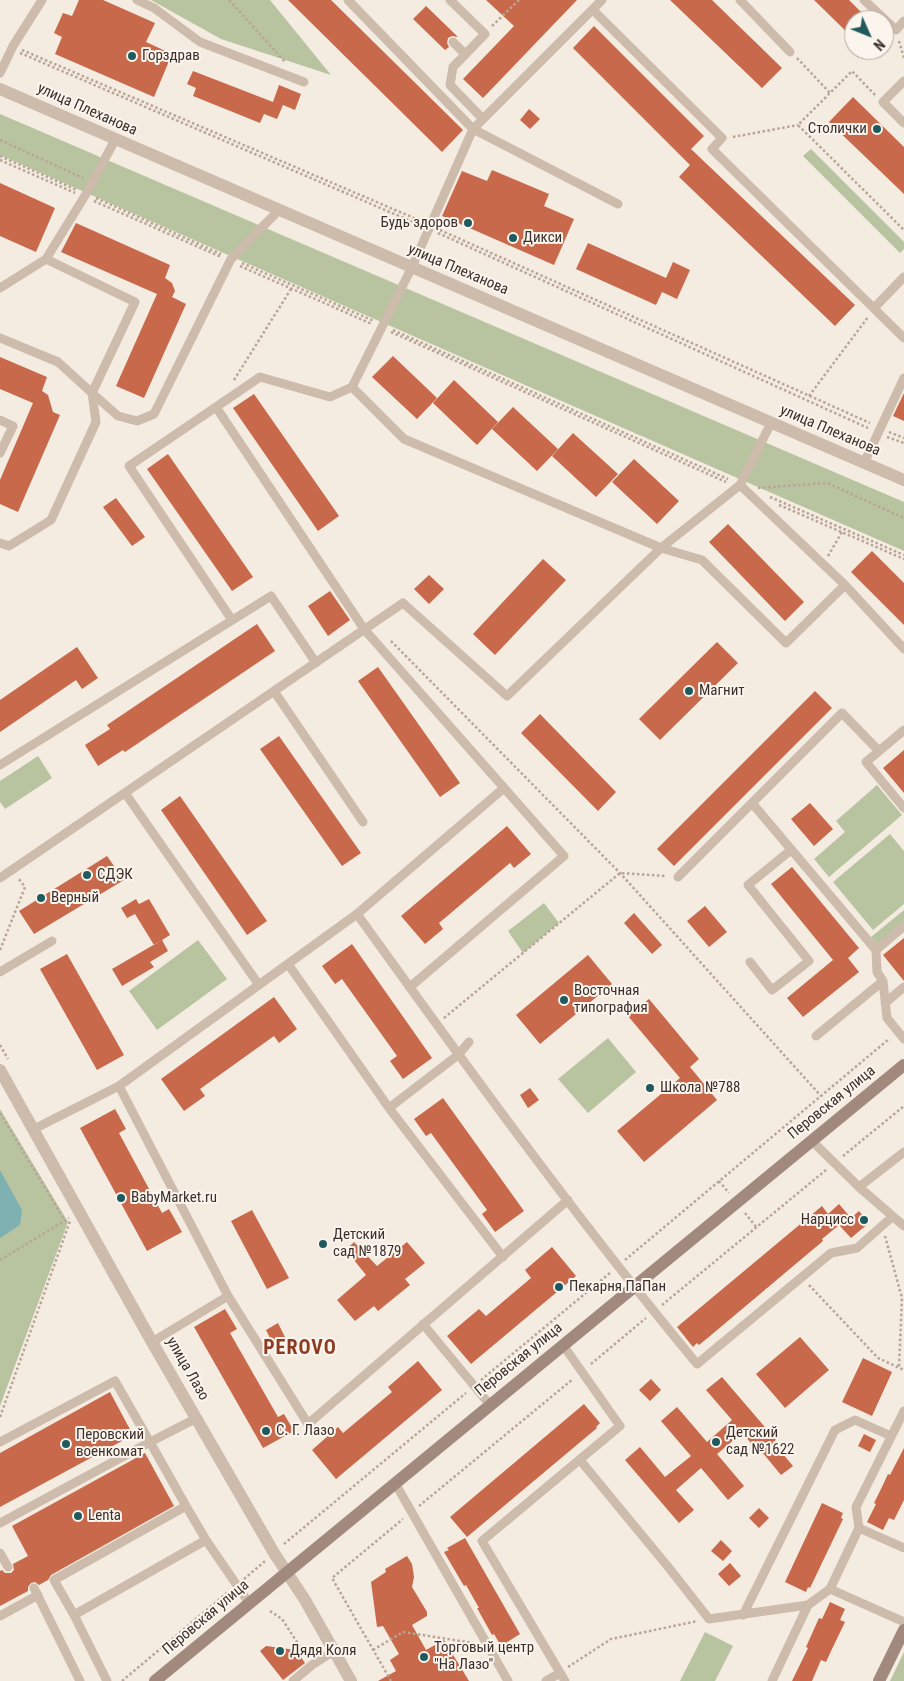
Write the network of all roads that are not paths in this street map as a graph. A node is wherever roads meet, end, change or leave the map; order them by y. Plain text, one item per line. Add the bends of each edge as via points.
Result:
1 (42, 0) edge
2 (137, 0) edge
3 (348, 0) edge
4 (450, 0) edge
5 (602, 0) edge
6 (740, 0) edge
7 (864, 0) edge
8 (593, 10) junction
9 (904, 21) edge
10 (453, 42) dead end
11 (790, 52) road end
12 (465, 54) junction
13 (0, 72) edge
14 (904, 81) edge
15 (304, 82) road end
16 (0, 89) edge
17 (904, 109) edge
18 (897, 116) junction
19 (483, 119) junction
20 (904, 123) edge
21 (473, 129) junction
22 (115, 140) junction
23 (618, 204) dead end
24 (278, 210) junction
25 (46, 259) junction
26 (412, 268) junction
27 (904, 277) edge
28 (0, 288) edge
29 (874, 308) junction
30 (0, 338) edge
31 (904, 338) edge
32 (904, 378) edge
33 (352, 387) junction
34 (92, 393) junction
35 (216, 407) junction
36 (0, 420) edge
37 (771, 424) junction
38 (0, 453) edge
39 (864, 463) junction
40 (904, 480) edge
41 (739, 486) junction
42 (0, 543) edge
43 (661, 548) junction
44 (845, 585) junction
45 (232, 620) junction
46 (364, 629) junction
47 (904, 649) edge
48 (316, 663) junction
49 (274, 691) junction
50 (904, 730) edge
51 (879, 751) junction
52 (0, 765) edge
53 (504, 788) junction
54 (125, 793) junction
55 (752, 803) junction
56 (904, 808) edge
57 (363, 822) dead end
58 (792, 850) junction
59 (678, 877) road end
60 (0, 878) edge
61 (357, 914) junction
62 (904, 926) edge
63 (52, 941) dead end
64 (876, 950) junction
65 (750, 962) dead end
66 (288, 964) junction
67 (0, 972) edge
68 (883, 981) junction
69 (259, 985) junction
70 (410, 987) junction
71 (904, 987) edge
72 (885, 1003) junction
73 (901, 1035) edge
74 (816, 1036) dead end
75 (469, 1042) dead end
76 (458, 1055) junction
77 (904, 1065) edge
78 (0, 1070) edge
79 (119, 1086) junction
80 (389, 1108) junction
81 (32, 1130) junction
82 (812, 1141) junction
83 (904, 1152) edge
84 (859, 1187) junction
85 (568, 1200) junction
86 (892, 1217) junction
87 (904, 1226) edge
88 (503, 1256) junction
89 (634, 1287) junction
90 (228, 1296) junction
91 (423, 1324) junction
92 (152, 1342) junction
93 (563, 1345) junction
94 (490, 1405) junction
95 (904, 1411) edge
96 (197, 1418) junction
97 (891, 1436) junction
98 (0, 1442) edge
99 (150, 1442) junction
100 (580, 1460) junction
101 (395, 1483) junction
102 (186, 1506) junction
103 (0, 1524) edge
104 (859, 1528) junction
105 (206, 1540) junction
106 (904, 1548) edge
107 (0, 1553) edge
108 (8, 1567) dead end
109 (286, 1572) junction
110 (830, 1589) junction
111 (249, 1603) junction
112 (808, 1606) junction
113 (74, 1615) junction
114 (743, 1615) junction
115 (0, 1616) edge
116 (904, 1622) edge
117 (904, 1630) edge
118 (334, 1651) junction
119 (560, 1672) junction
120 (80, 1681) edge
121 (107, 1681) edge
122 (155, 1681) edge
123 (292, 1681) edge
124 (351, 1681) edge
125 (508, 1681) edge
126 (546, 1681) edge
127 (565, 1681) edge
128 (772, 1681) edge
129 (880, 1681) edge

1 - 13 lane
2 - 15 lane via 154,8 200,42
3 - 21 lane
4 - 12 lane via 485,34
5 - 8 lane
6 - 11 lane
7 - 9 lane via 896,30
8 - 19 lane
8 - 29 lane via 722,138 712,149
10 - 12 lane
12 - 19 lane via 452,67 450,85
14 - 18 lane via 883,102
16 - 22 street, улица Плеханова
17 - 18 lane
18 - 20 lane
19 - 21 lane
21 - 23 lane
21 - 26 lane
22 - 24 street, улица Плеханова
22 - 25 lane
24 - 26 street, улица Плеханова
24 - 34 lane via 230,260 154,414 137,421 118,416
25 - 28 lane
25 - 34 lane via 135,302
26 - 33 lane
26 - 37 street, улица Плеханова
27 - 29 lane
29 - 31 lane
30 - 34 lane via 58,362
32 - 39 lane
33 - 35 lane via 330,397 260,377
33 - 43 lane via 404,439
34 - 42 lane via 96,422 51,520 9,546
35 - 45 lane via 129,466
35 - 46 lane
36 - 38 lane via 13,426
37 - 39 street, улица Плеханова
37 - 41 lane
39 - 40 street, улица Плеханова
41 - 43 lane
41 - 44 lane
43 - 44 lane via 702,560 786,643
43 - 46 lane via 507,696 402,603
44 - 47 lane
45 - 48 lane via 271,596
45 - 52 lane
46 - 48 lane
46 - 53 lane
48 - 49 lane
49 - 54 lane
49 - 57 lane
50 - 51 lane
51 - 55 lane via 842,713
51 - 56 lane via 866,762
53 - 61 lane
53 - 70 lane via 564,856
54 - 60 lane
54 - 69 lane
55 - 58 lane
55 - 59 lane
58 - 64 lane
58 - 65 lane via 748,885 809,960 772,990
61 - 66 lane
61 - 70 lane
62 - 64 lane
63 - 67 lane
64 - 68 lane via 877,972
66 - 69 lane
66 - 80 lane
68 - 72 lane
68 - 74 lane
69 - 79 lane
70 - 76 lane
71 - 72 lane
72 - 73 lane via 886,1018
75 - 76 lane
76 - 80 lane
76 - 85 lane
77 - 82 main road, Перовская улица
78 - 81 street, улица Лазо
79 - 81 lane
79 - 90 lane
80 - 88 lane
81 - 92 street, улица Лазо
82 - 84 lane
82 - 89 main road, Перовская улица
83 - 84 lane
84 - 86 lane
85 - 88 lane
85 - 89 lane
86 - 87 lane
86 - 89 lane via 857,1248 831,1253 697,1364
88 - 91 lane
89 - 93 main road, Перовская улица
90 - 91 lane via 308,1424
90 - 92 lane
91 - 94 lane
92 - 96 street, улица Лазо
93 - 94 main road, Перовская улица
93 - 100 lane via 620,1426
94 - 101 main road, Перовская улица
95 - 97 lane
96 - 99 lane
96 - 109 street, улица Лазо
97 - 104 lane via 856,1507
97 - 114 lane via 855,1420 836,1430
98 - 99 lane via 115,1381
99 - 102 lane
99 - 103 lane
100 - 114 lane via 709,1619
100 - 119 lane via 482,1541
101 - 109 main road, Перовская улица
101 - 125 lane
102 - 105 lane
102 - 113 lane via 54,1580
104 - 106 lane
104 - 110 lane
105 - 111 lane
105 - 113 lane
107 - 108 lane
109 - 111 main road, Перовская улица
109 - 118 street, улица Лазо
110 - 112 lane
110 - 116 lane
111 - 122 main road, Перовская улица
112 - 114 lane
112 - 128 lane
113 - 121 lane
115 - 120 lane via 36,1591
117 - 129 main road
118 - 123 lane
118 - 124 street, улица Лазо
119 - 126 lane
119 - 127 lane

